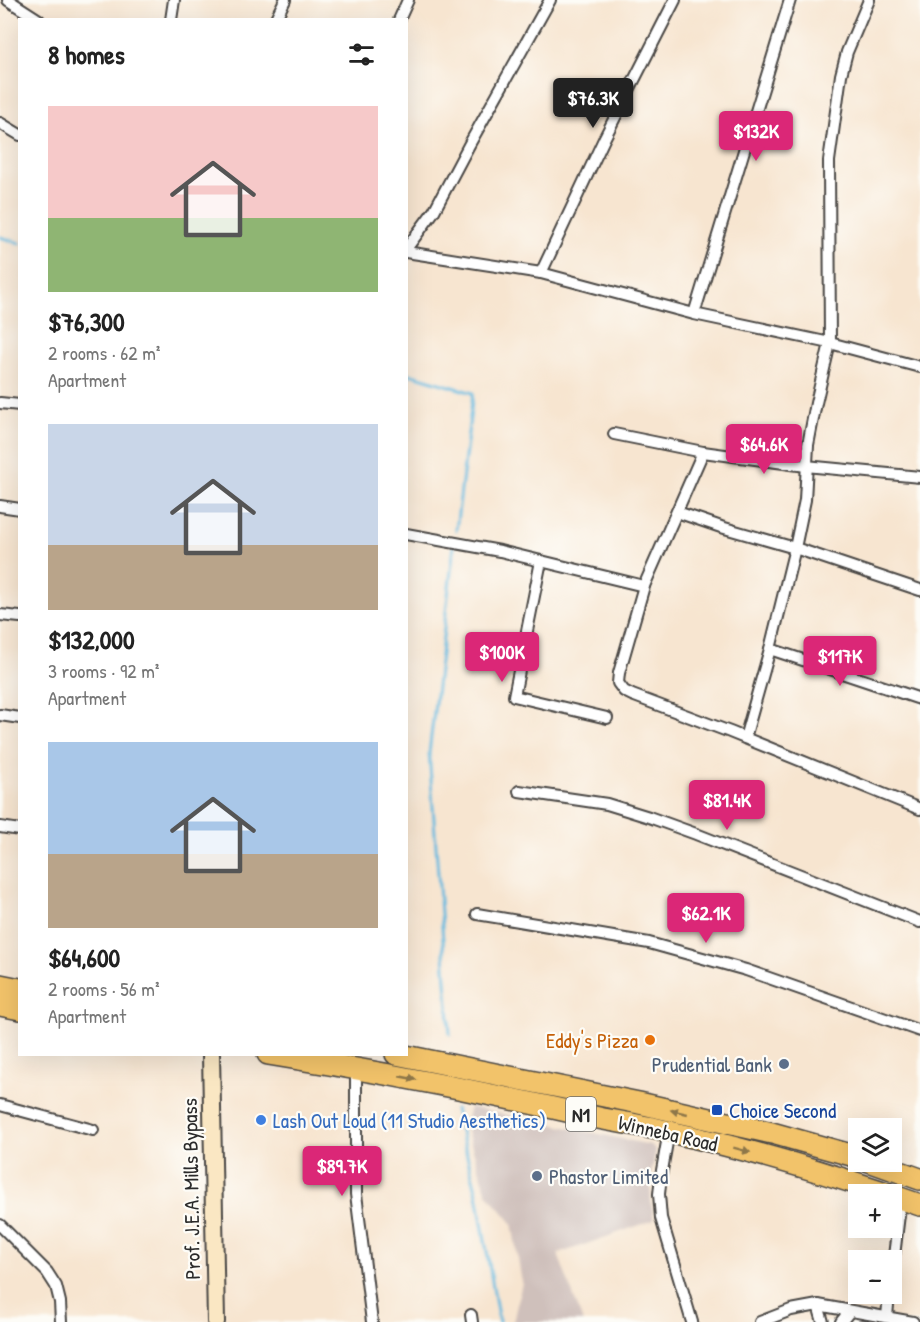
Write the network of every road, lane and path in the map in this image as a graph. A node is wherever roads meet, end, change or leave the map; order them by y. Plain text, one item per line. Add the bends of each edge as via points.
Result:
1 (8, 0) edge
2 (174, 0) edge
3 (285, 0) edge
4 (408, 0) edge
5 (550, 0) edge
6 (675, 0) edge
7 (790, 0) edge
8 (869, 0) edge
9 (36, 18) edge
10 (171, 18) edge
11 (276, 18) edge
12 (400, 18) edge
13 (0, 123) edge
14 (18, 134) edge
15 (408, 248) edge
16 (408, 251) edge
17 (541, 273) junction
18 (694, 314) junction
19 (830, 343) junction
20 (920, 367) edge
21 (0, 403) edge
22 (18, 405) edge
23 (614, 434) dead end
24 (703, 452) junction
25 (806, 466) junction
26 (920, 477) edge
27 (0, 506) edge
28 (18, 509) edge
29 (676, 512) junction
30 (408, 534) edge
31 (795, 548) junction
32 (541, 561) junction
33 (644, 585) junction
34 (920, 590) edge
35 (0, 615) edge
36 (18, 617) edge
37 (770, 649) junction
38 (920, 699) edge
39 (0, 715) edge
40 (18, 718) edge
41 (607, 718) dead end
42 (745, 738) junction
43 (519, 791) dead end
44 (920, 808) edge
45 (0, 827) edge
46 (18, 830) edge
47 (477, 914) dead end
48 (920, 922) edge
49 (0, 986) edge
50 (18, 990) edge
51 (0, 1005) edge
52 (18, 1009) edge
53 (920, 1031) edge
54 (211, 1056) edge
55 (281, 1056) edge
56 (402, 1056) edge
57 (356, 1068) junction
58 (478, 1081) junction
59 (0, 1105) edge
60 (93, 1130) dead end
61 (669, 1131) junction
62 (848, 1154) edge
63 (900, 1172) edge
64 (920, 1179) edge
65 (859, 1184) edge
66 (0, 1225) edge
67 (888, 1304) edge
68 (818, 1305) junction
69 (850, 1311) junction
70 (886, 1317) junction
71 (61, 1322) edge
72 (216, 1322) edge
73 (372, 1322) edge
74 (692, 1322) edge
75 (760, 1322) edge
76 (823, 1322) edge
77 (841, 1322) edge
78 (913, 1322) edge

1 - 9 street
2 - 10 street
3 - 11 street
4 - 12 street
5 - 15 street via 434,211
6 - 17 street
7 - 18 street
8 - 19 street via 841,75 829,161
13 - 14 street
16 - 17 street
17 - 18 street
18 - 19 street
19 - 20 street
19 - 25 street
21 - 22 street
23 - 24 street
24 - 25 street
24 - 29 street
25 - 26 street
25 - 31 street via 805,500
27 - 28 street
29 - 31 street
29 - 33 street
30 - 32 street
31 - 34 street
31 - 37 street
32 - 33 street
32 - 41 street via 514,696
33 - 42 street via 618,683 632,695
35 - 36 street
37 - 38 street
37 - 42 street
39 - 40 street
42 - 44 street
43 - 48 street via 606,804 650,817
45 - 46 street
47 - 53 street via 649,943 746,970
49 - 50 highway
51 - 52 highway
54 - 72 street, Prof. J.E.A. Mills Bypass
55 - 57 highway, Winneba Road / N1
56 - 58 highway, Winneba Road / N1
57 -> 58 highway, Winneba Road / N1
57 - 73 street via 356,1194
58 - 61 highway, Winneba Road / N1 via 611,1120
62 -> 58 highway, Winneba Road / N1 via 772,1132 639,1103
59 - 60 street
61 -> 65 highway, Winneba Road / N1
61 - 74 street via 660,1176 661,1218
63 - 64 highway
66 - 71 street via 56,1286
67 - 70 street
68 - 69 street
68 - 75 street
68 - 76 street
69 - 70 street
69 - 77 street
70 - 78 street

